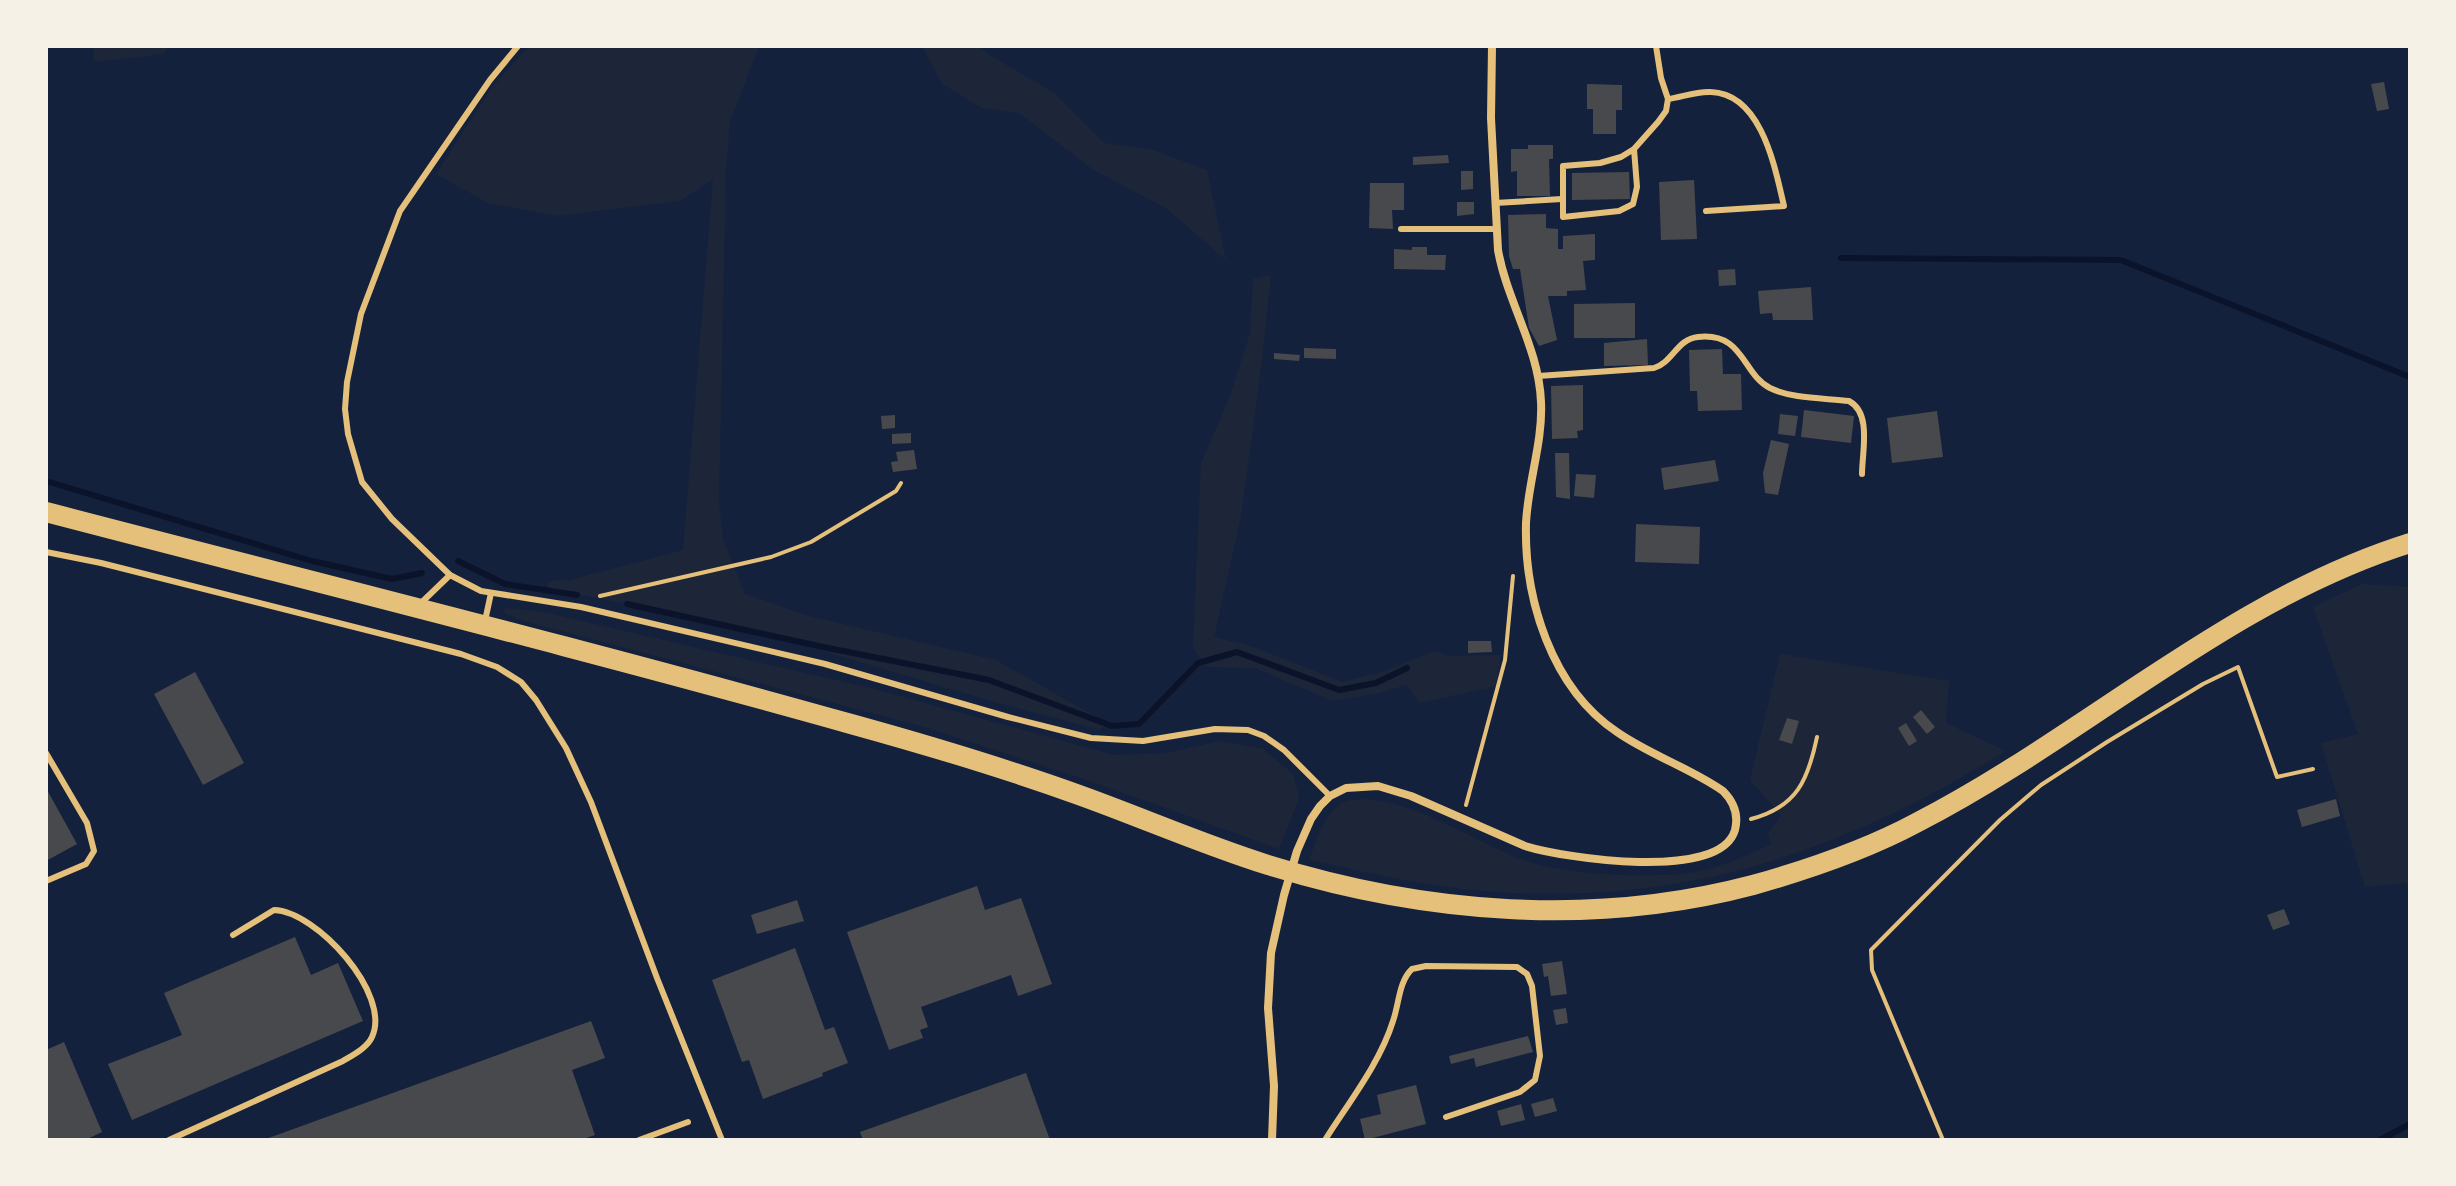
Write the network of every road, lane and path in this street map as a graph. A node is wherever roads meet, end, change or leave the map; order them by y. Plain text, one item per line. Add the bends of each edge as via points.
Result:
1 (518, 46) edge
2 (1492, 46) edge
3 (1656, 46) edge
4 (1668, 99) junction
5 (1634, 149) junction
6 (1562, 199) junction
7 (1495, 203) junction
8 (1706, 211) dead end
9 (1401, 229) dead end
10 (1497, 229) junction
11 (1538, 376) junction
12 (1862, 474) dead end
13 (901, 483) dead end
14 (46, 512) edge
15 (2410, 543) edge
16 (46, 552) edge
17 (1514, 564) dead end
18 (450, 575) junction
19 (491, 593) junction
20 (581, 607) junction
21 (415, 609) junction
22 (483, 626) junction
23 (1817, 737) dead end
24 (46, 753) edge
25 (2313, 769) dead end
26 (1330, 796) junction
27 (1462, 819) junction
28 (1737, 822) junction
29 (46, 881) edge
30 (233, 935) dead end
31 (1446, 1117) dead end
32 (688, 1122) dead end
33 (169, 1140) edge
34 (639, 1140) edge
35 (722, 1140) edge
36 (1272, 1140) edge
37 (1325, 1140) edge
38 (1943, 1140) edge

1 - 18 lane via 400,211 361,314 347,382 346,421 362,482
2 - 7 street
3 - 4 lane
4 - 5 lane via 1664,114
4 - 8 lane via 1722,94 1748,111 1767,142 1784,206
5 - 6 lane via 1609,161 1563,166
5 - 6 lane via 1637,187 1630,207 1563,217
6 - 7 lane
7 - 10 street
9 - 10 lane
10 - 11 street via 1502,271
11 - 12 lane via 1654,368 1690,339 1725,342 1768,387 1858,407 1863,421
11 - 28 street via 1541,409 1527,543 1533,601 1543,630 1566,677 1591,711 1623,736 1723,791
13 - 20 path via 811,542 607,593
14 - 21 main road
15 - 22 main road via 2342,568 2274,603 1964,797 1889,836 1758,883 1686,900 1588,910 1473,907 1371,891 1274,867 913,742
16 - 35 lane via 461,654 521,682 575,764
17 - 27 path via 1505,660
18 - 19 lane
18 - 21 lane
19 - 20 lane
19 - 22 lane
20 - 26 lane via 825,664 1091,738 1143,741 1215,729 1248,730 1284,750
21 - 22 main road
23 - 28 path via 1810,771 1787,804
24 - 29 lane via 87,823 94,851 86,864
25 - 38 path via 2277,777 2238,667 2041,785 1871,950 1872,970
26 - 27 street via 1354,786 1378,786
26 - 36 street via 1302,840 1274,935 1268,990
27 - 28 street via 1548,852 1658,861 1718,850 1732,838
30 - 33 lane via 274,910 295,914 311,925 364,982 374,1011 372,1037 334,1065
31 - 37 lane via 1520,1092 1535,1080 1540,1056 1536,1012 1523,969 1412,969 1383,1046
32 - 34 lane

